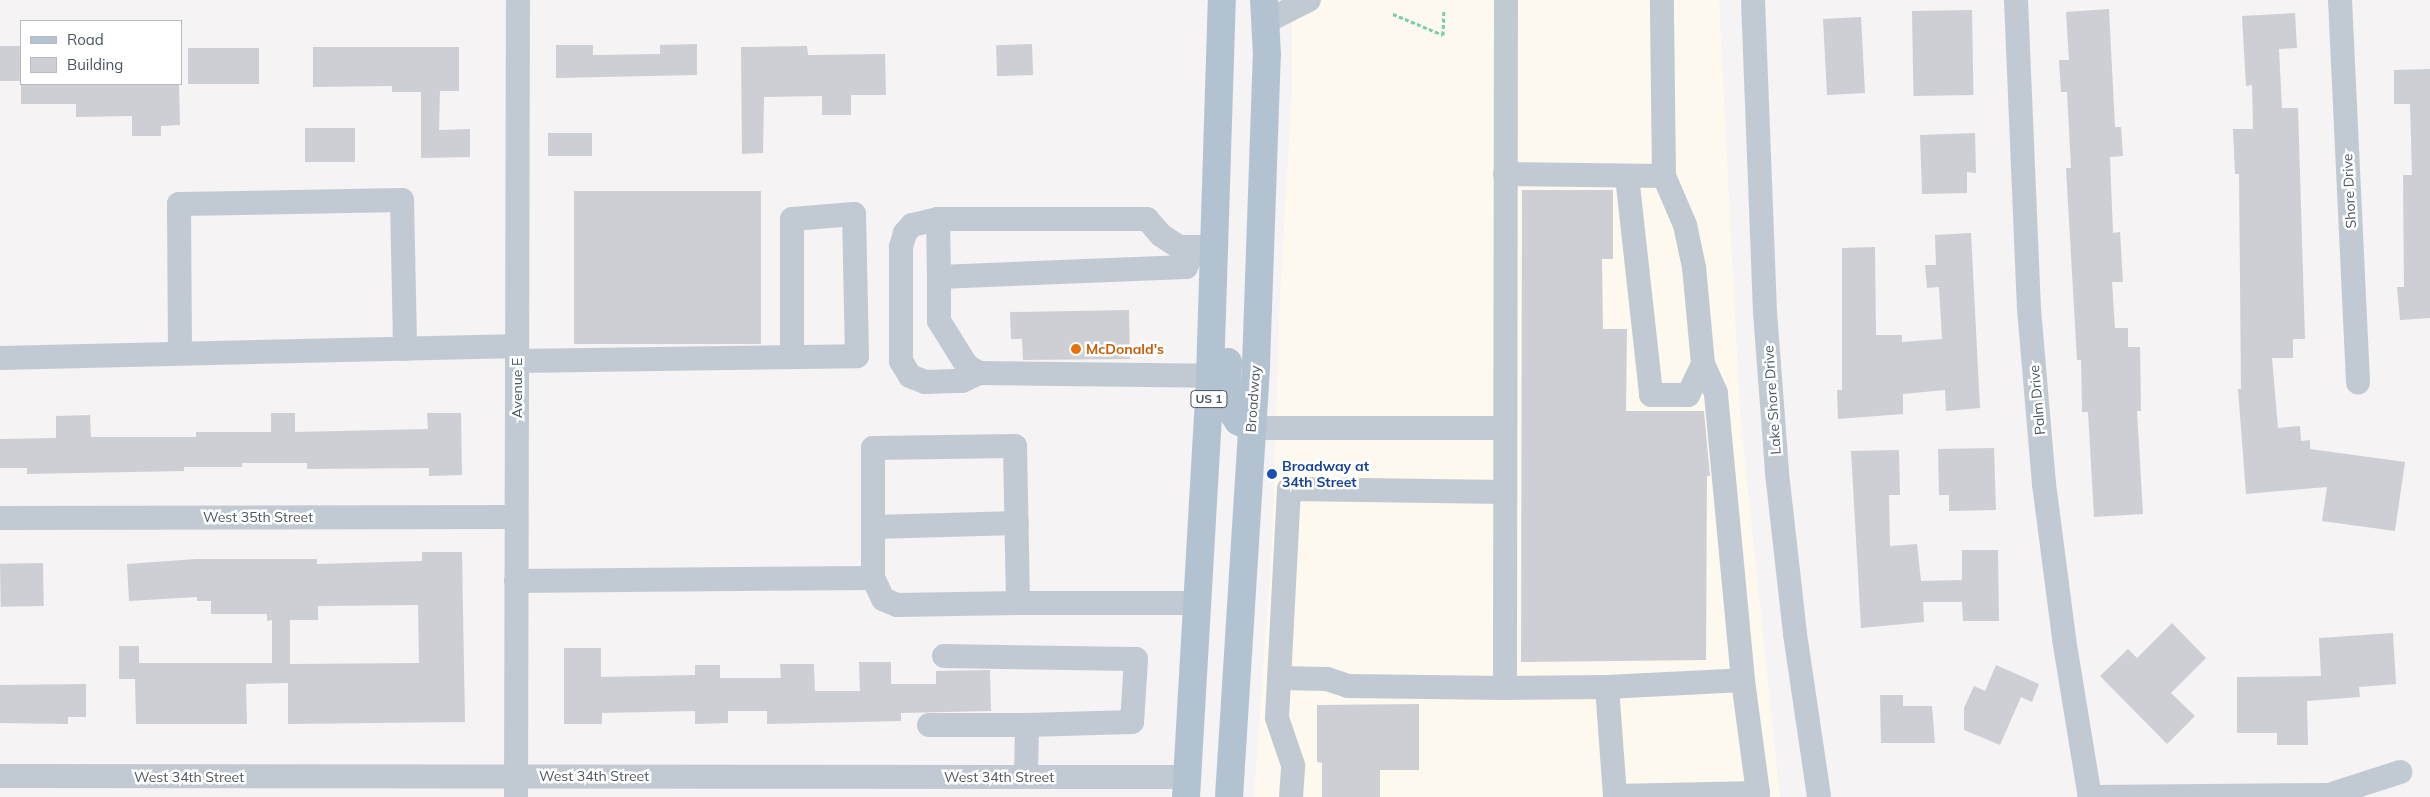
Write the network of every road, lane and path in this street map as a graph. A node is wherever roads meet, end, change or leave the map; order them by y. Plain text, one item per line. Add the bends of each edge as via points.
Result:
1 (518, 0) edge
2 (1222, 0) edge
3 (1309, 0) edge
4 (1506, 0) edge
5 (1662, 0) edge
6 (1753, 0) edge
7 (2016, 0) edge
8 (2340, 0) edge
9 (1444, 10) dead end
10 (1264, 11) edge
11 (1392, 14) dead end
12 (1505, 174) junction
13 (1219, 175) junction
14 (1627, 176) junction
15 (1664, 176) junction
16 (938, 219) junction
17 (1205, 247) junction
18 (939, 277) junction
19 (405, 349) junction
20 (180, 352) junction
21 (517, 354) junction
22 (792, 356) junction
23 (0, 358) edge
24 (1703, 364) junction
25 (979, 373) junction
26 (1210, 376) junction
27 (2358, 383) dead end
28 (1251, 428) junction
29 (1505, 428) junction
30 (1505, 492) junction
31 (516, 517) junction
32 (0, 518) edge
33 (1017, 523) junction
34 (874, 527) junction
35 (874, 578) junction
36 (516, 581) junction
37 (1018, 603) junction
38 (1196, 603) junction
39 (944, 656) dead end
40 (1280, 678) junction
41 (1743, 680) junction
42 (1608, 687) junction
43 (1505, 688) junction
44 (930, 725) dead end
45 (1027, 725) junction
46 (2400, 772) dead end
47 (0, 776) edge
48 (1019, 784) edge
49 (516, 787) edge
50 (1089, 787) edge
51 (1190, 790) edge
52 (1615, 796) edge
53 (1229, 797) edge
54 (1291, 797) edge
55 (1819, 797) edge
56 (2092, 797) edge

1 - 21 street, Avenue E
2 - 13 main road, US 1
3 - 10 street
4 - 12 street
5 - 15 street
6 - 55 street, Lake Shore Drive via 1765,312 1777,473 1795,634
7 - 56 street, Palm Drive via 2029,309 2044,484 2064,639
8 - 27 street, Shore Drive
9 - 11 path via 1443,35
10 - 28 main road, Broadway via 1264,165
12 - 14 street
12 - 29 street
13 - 17 main road, US 1
13 - 28 main road via 1229,182 1236,201 1228,402 1234,417
14 - 15 street
14 - 24 street via 1651,395 1688,395
15 - 24 street via 1685,225 1694,267
16 - 17 street via 1147,219 1161,235 1179,247
16 - 18 street
16 - 25 street via 912,225 905,233 901,247 901,361 910,376 925,382 962,380
17 - 18 street via 1186,266
17 - 26 main road, US 1
18 - 25 street via 939,321 967,366
19 - 20 street
19 - 20 street via 402,200 179,204
19 - 21 street
20 - 23 street
21 - 22 street
21 - 31 street, Avenue E
22 - 22 street via 857,356 854,214 792,218
24 - 41 street via 1716,393
25 - 26 street
26 - 38 main road, US 1
28 - 29 street
28 - 53 main road, Broadway
29 - 30 street
30 - 40 street via 1289,489
30 - 43 street
31 - 32 street, West 35th Street
31 - 36 street, Avenue E
33 - 34 street
33 - 34 street via 1015,446 874,448
33 - 37 street
34 - 35 street
35 - 36 street
35 - 37 street via 883,599 897,605
36 - 49 street, Avenue E
37 - 38 street
38 - 51 main road, US 1
39 - 45 street via 1136,659 1132,722
40 - 43 street via 1327,679 1348,686
40 - 54 street via 1277,718 1293,765
41 - 42 street
41 - 52 street via 1758,793
42 - 43 street
42 - 52 street
44 - 45 street
45 - 48 street
46 - 56 street via 2328,795
47 - 49 street, West 34th Street
48 - 49 street, West 34th Street
48 - 50 street, West 34th Street
50 - 51 street, West 34th Street

